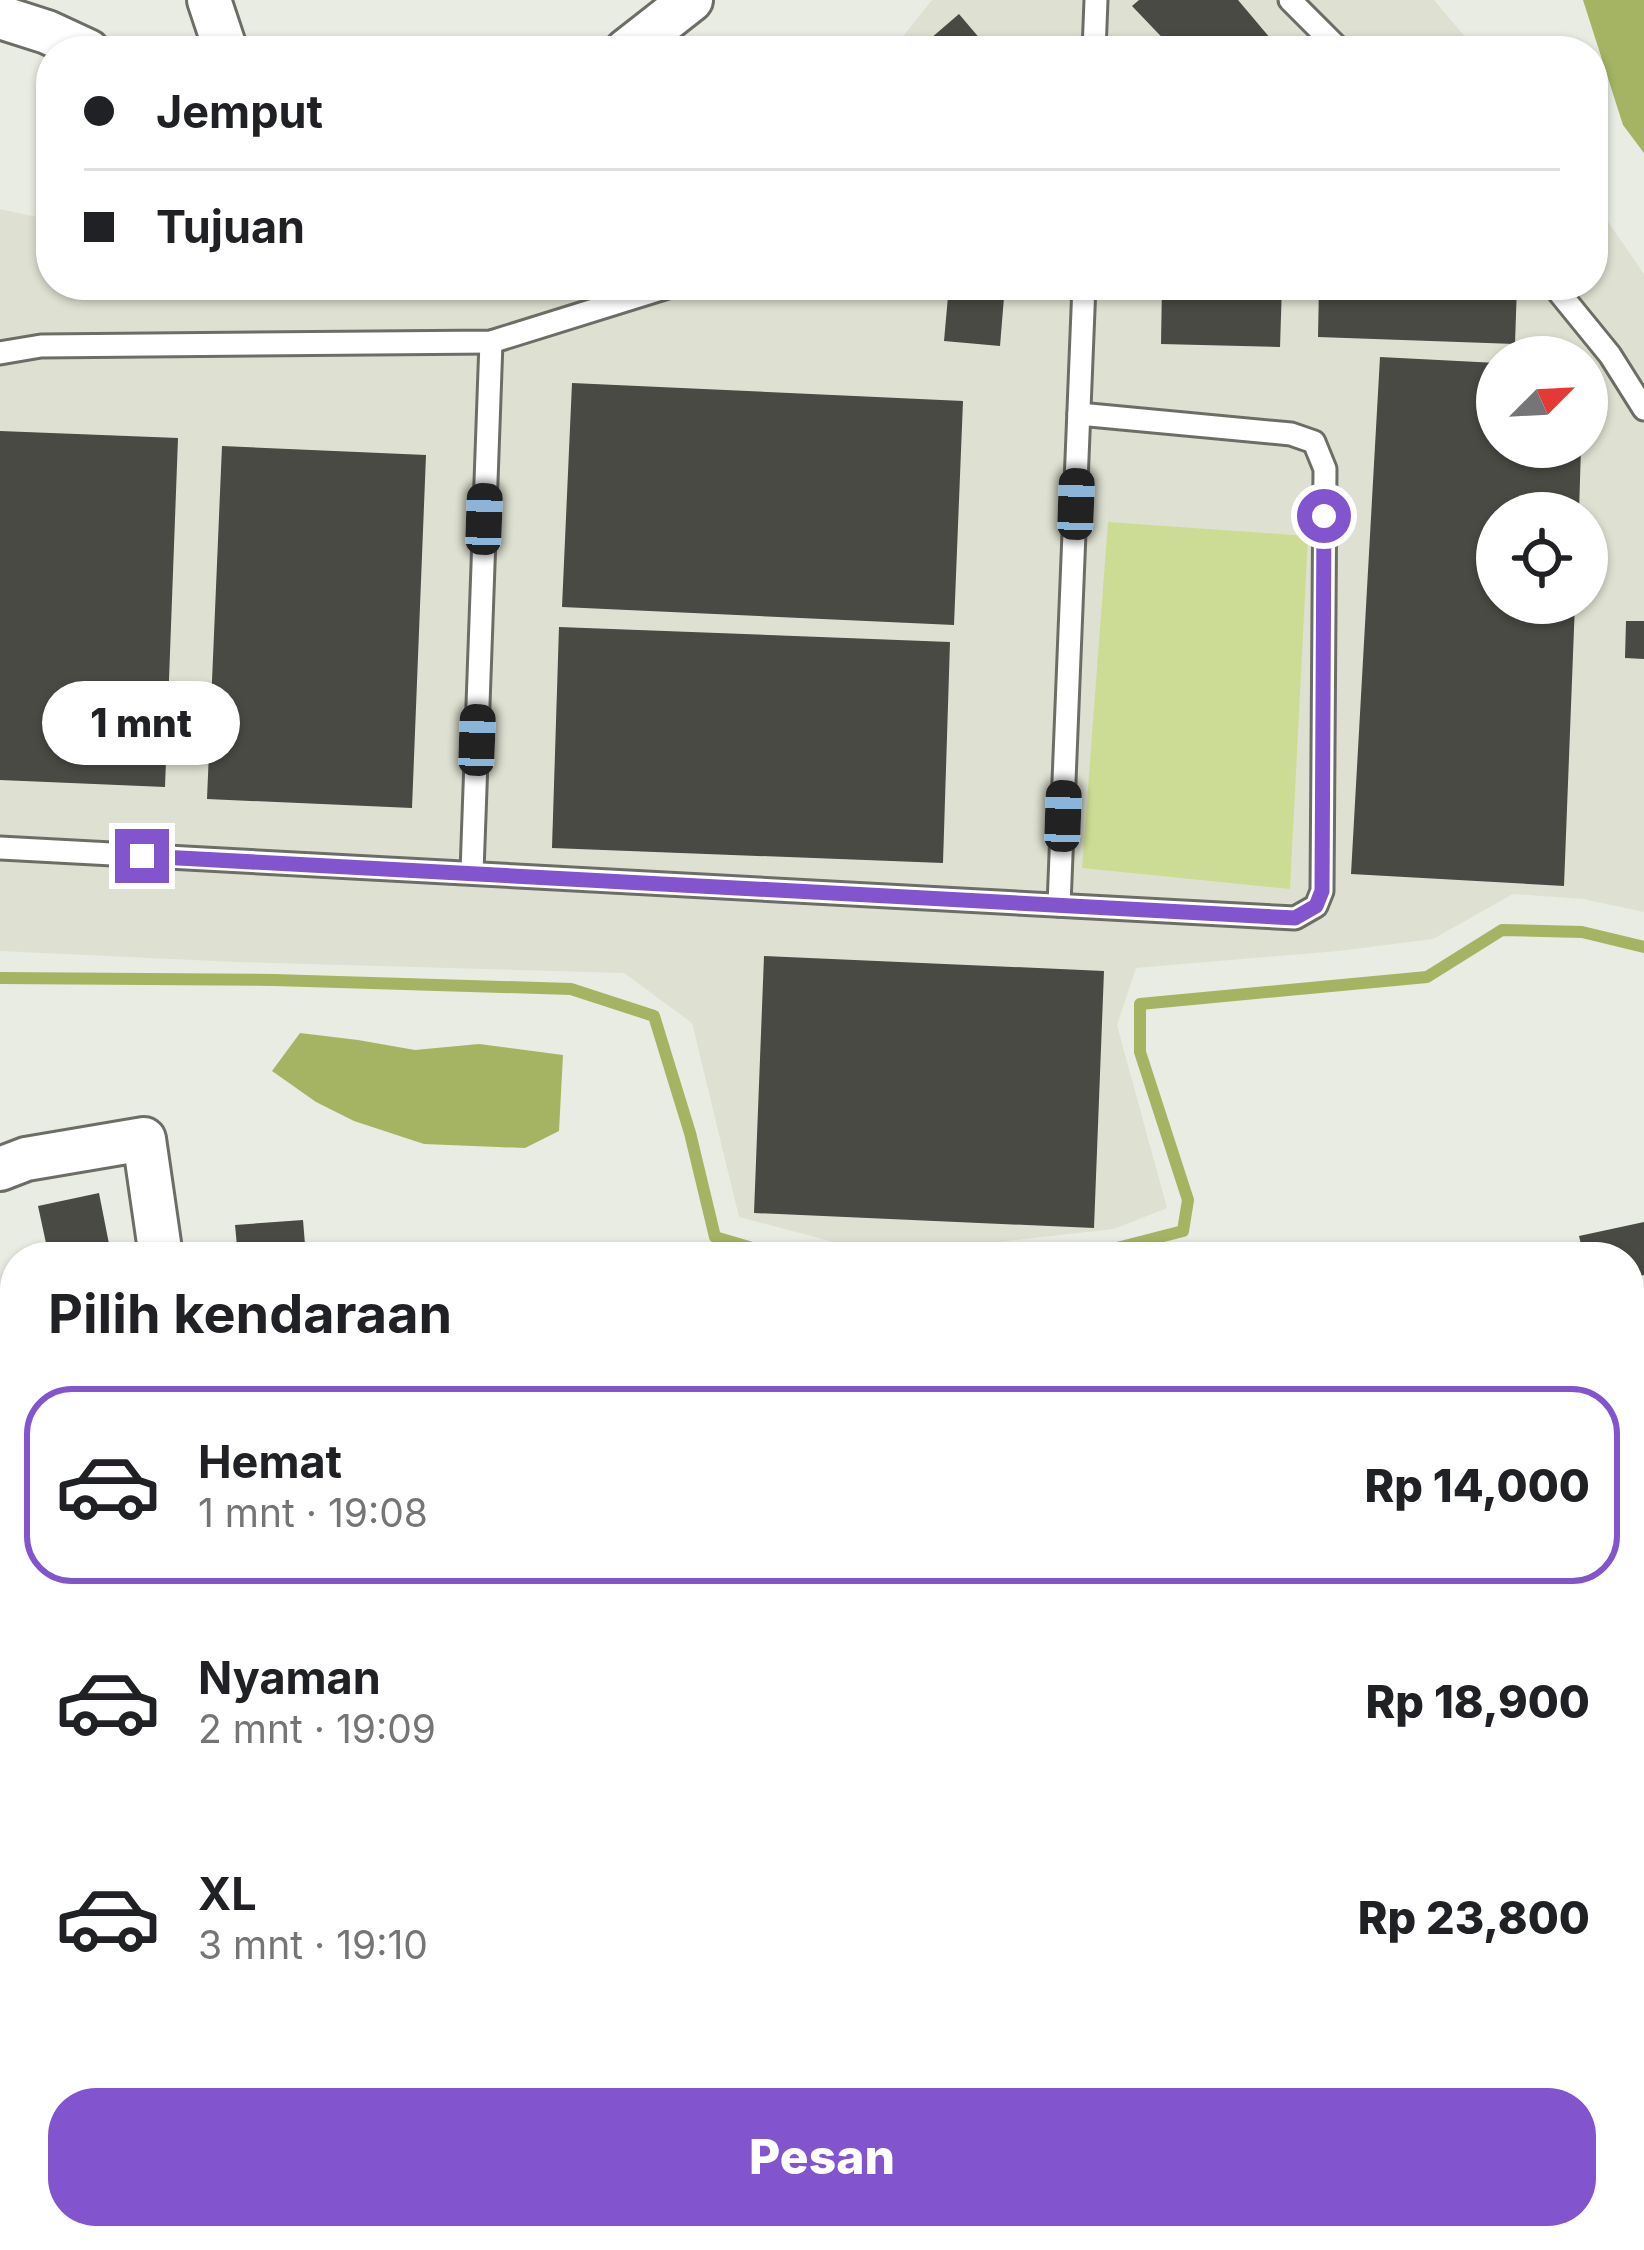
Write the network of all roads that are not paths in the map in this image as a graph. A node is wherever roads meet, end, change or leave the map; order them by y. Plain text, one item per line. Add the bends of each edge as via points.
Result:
1 (209, 0) edge
2 (692, 0) edge
3 (1096, 0) edge
4 (1290, 0) edge
5 (0, 17) edge
6 (56, 36) edge
7 (221, 36) edge
8 (645, 36) edge
9 (1094, 36) edge
10 (1326, 36) edge
11 (626, 300) edge
12 (1083, 300) edge
13 (1565, 300) edge
14 (490, 342) junction
15 (0, 353) edge
16 (1644, 409) edge
17 (1079, 414) junction
18 (0, 848) edge
19 (472, 872) junction
20 (1059, 905) junction
21 (0, 1168) edge
22 (159, 1242) edge

1 - 7 street
2 - 8 street
3 - 9 lane
4 - 10 lane
5 - 6 street
11 - 14 lane
12 - 17 lane
13 - 16 lane
14 - 15 lane via 40,346
14 - 19 lane
17 - 20 lane
17 - 20 lane via 1314,442 1325,469 1322,891 1316,906 1295,918
18 - 19 lane
19 - 20 lane
21 - 22 street via 144,1139

